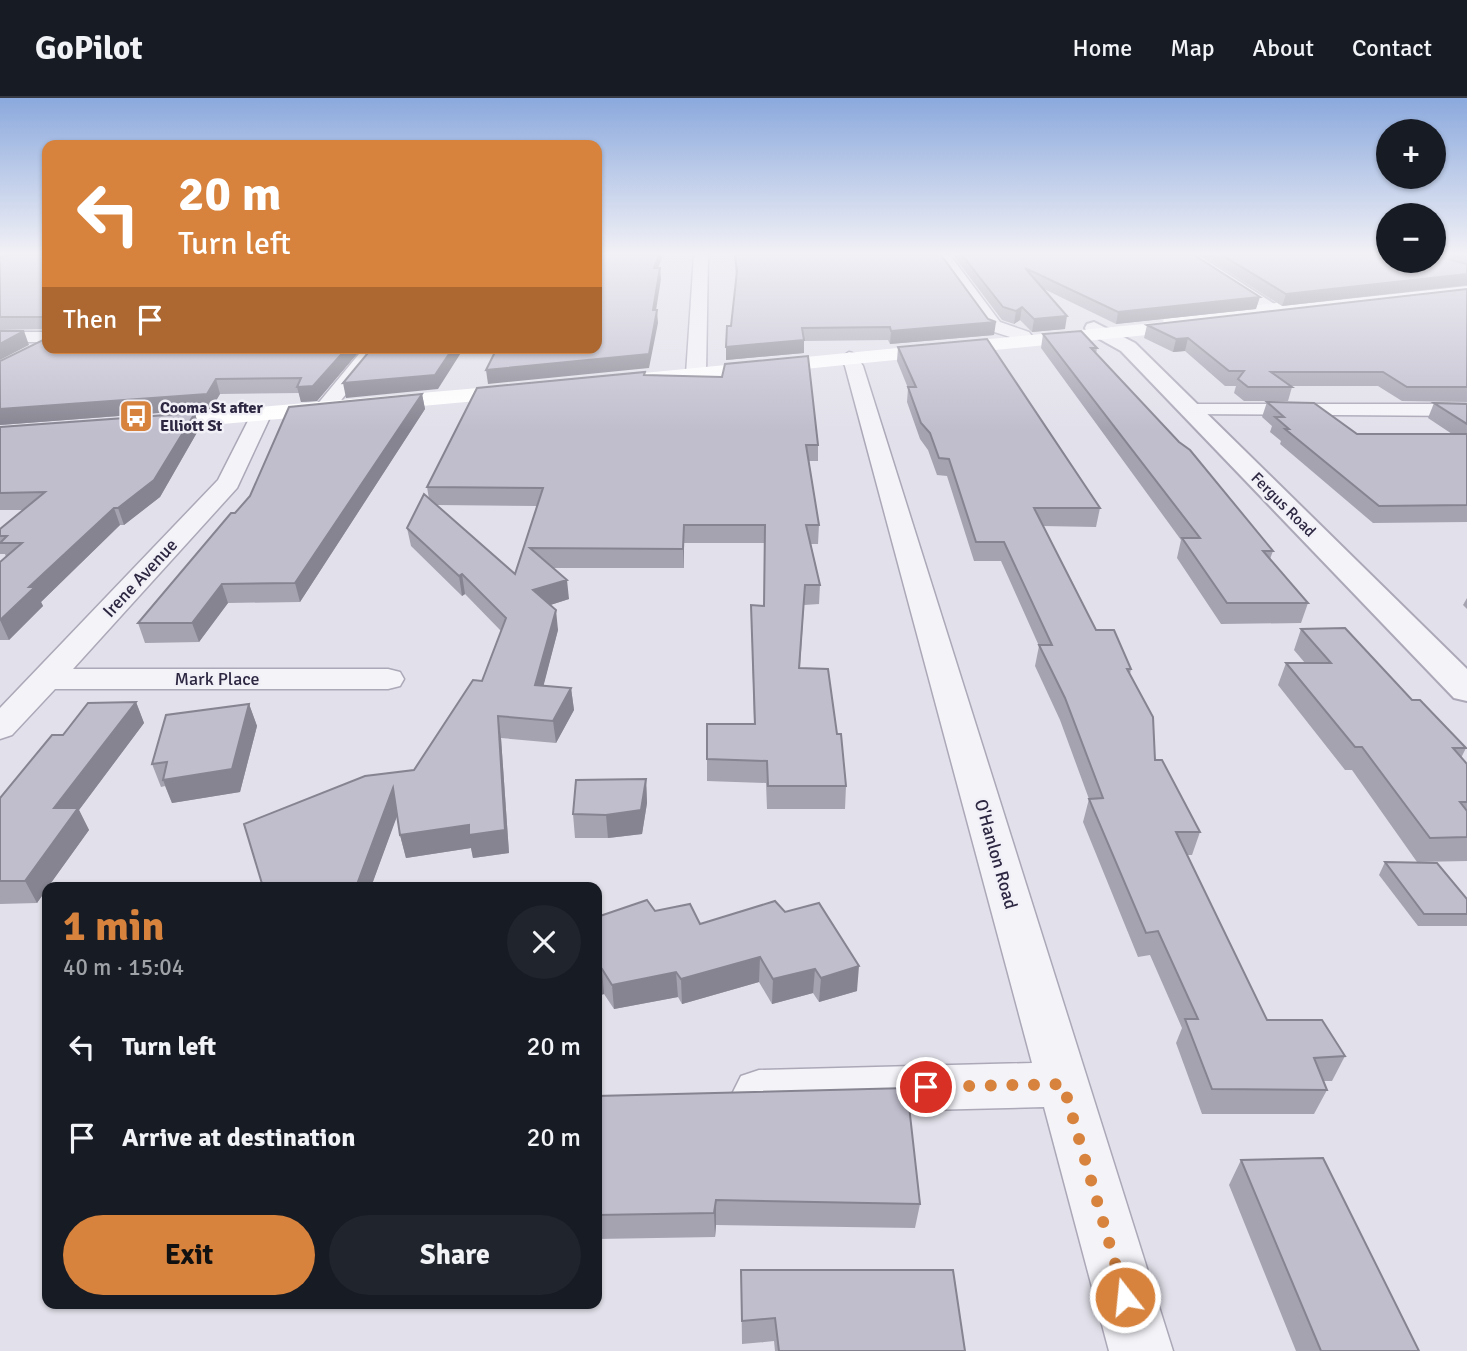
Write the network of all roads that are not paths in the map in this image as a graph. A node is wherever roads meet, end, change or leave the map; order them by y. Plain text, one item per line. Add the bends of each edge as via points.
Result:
1 (699, 313) edge
2 (982, 313) edge
3 (1263, 313) edge
4 (1100, 331) junction
5 (994, 332) junction
6 (0, 337) edge
7 (42, 337) edge
8 (950, 347) junction
9 (42, 348) edge
10 (29, 354) edge
11 (369, 354) edge
12 (849, 358) junction
13 (696, 374) junction
14 (598, 384) edge
15 (544, 389) edge
16 (323, 410) junction
17 (1191, 410) junction
18 (1467, 410) edge
19 (261, 415) junction
20 (127, 425) edge
21 (45, 679) junction
22 (388, 679) dead end
23 (1467, 690) edge
24 (0, 728) edge
25 (1063, 1084) junction
26 (720, 1093) edge
27 (1141, 1351) edge

1 - 13 street
2 - 5 street
3 - 4 main road
4 - 5 main road via 1023,336
4 - 8 main road
4 - 17 street, Fergus Road via 1128,346
5 - 8 main road
6 - 7 street
8 - 12 main road
9 - 10 street
11 - 16 street
12 - 13 main road
12 - 25 street, O'Hanlon Road
13 - 14 main road
15 - 16 main road
16 - 19 main road
17 - 18 street
17 - 23 street, Fergus Road
19 - 20 main road
19 - 21 street, Irene Avenue via 228,483
21 - 22 street, Mark Place
21 - 24 street, Irene Avenue
25 - 26 street
25 - 27 street, O'Hanlon Road

